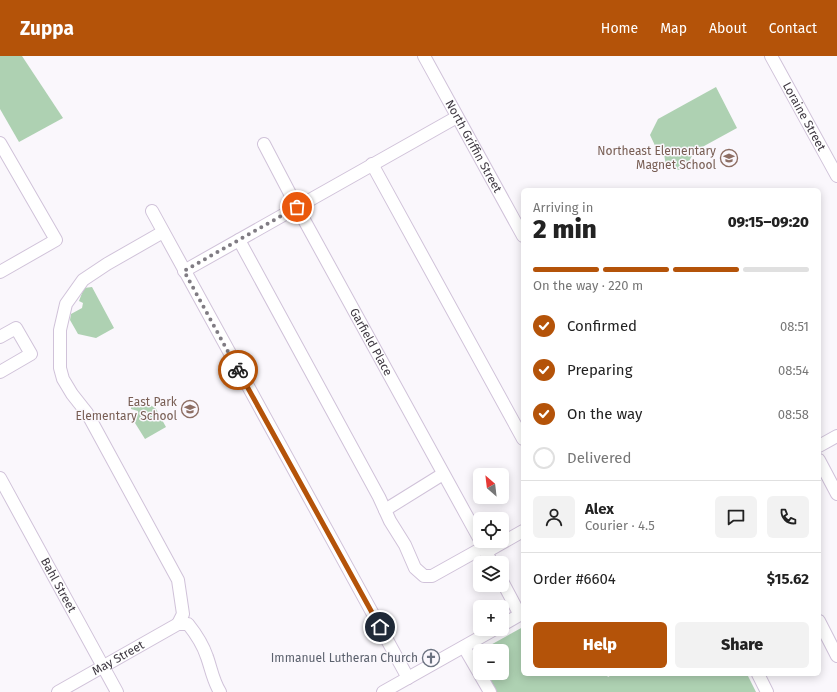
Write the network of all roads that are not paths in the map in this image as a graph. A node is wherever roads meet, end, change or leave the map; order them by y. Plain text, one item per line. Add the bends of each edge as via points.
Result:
1 (424, 56) edge
2 (771, 56) edge
3 (457, 117) junction
4 (0, 143) edge
5 (264, 144) dead end
6 (372, 164) junction
7 (837, 176) edge
8 (297, 207) junction
9 (152, 211) dead end
10 (162, 232) junction
11 (521, 232) edge
12 (239, 240) junction
13 (184, 271) junction
14 (0, 272) edge
15 (0, 337) edge
16 (0, 372) edge
17 (521, 435) edge
18 (837, 436) edge
19 (821, 445) edge
20 (821, 464) edge
21 (444, 474) junction
22 (0, 478) edge
23 (837, 494) edge
24 (384, 510) junction
25 (473, 527) edge
26 (521, 532) edge
27 (509, 536) edge
28 (478, 548) edge
29 (509, 592) edge
30 (521, 612) edge
31 (521, 615) edge
32 (509, 621) edge
33 (178, 624) junction
34 (821, 625) edge
35 (483, 636) edge
36 (464, 647) junction
37 (837, 656) edge
38 (103, 667) junction
39 (759, 676) edge
40 (408, 678) junction
41 (58, 692) edge
42 (117, 692) edge
43 (220, 692) edge
44 (383, 692) edge
45 (490, 692) edge
46 (767, 692) edge

1 - 3 street, North Griffin Street
2 - 7 street, Loraine Street
3 - 6 street
3 - 11 street, North Griffin Street
4 - 14 street via 56,240
5 - 8 street, Garfield Place
6 - 8 street
6 - 17 street
8 - 12 street
8 - 21 street, Garfield Place
9 - 10 street
10 - 13 street
10 - 33 street via 83,280 66,304 60,330 59,357 63,379 87,413 178,580 183,614
12 - 13 street
12 - 24 street
13 - 40 street
15 - 16 street via 16,328 31,354
18 - 19 street
20 - 23 street
21 - 24 street
21 - 25 street, Garfield Place
22 - 38 street, Bahl Street
24 - 28 street via 405,545 415,568 424,576 432,576
26 - 27 street
29 - 30 street
31 - 32 street
33 - 38 street, May Street
33 - 43 street via 188,624 198,638
34 - 37 street
35 - 36 street
36 - 40 street
36 - 45 street
38 - 41 street, May Street
38 - 42 street, Bahl Street
39 - 46 street
40 - 44 street

